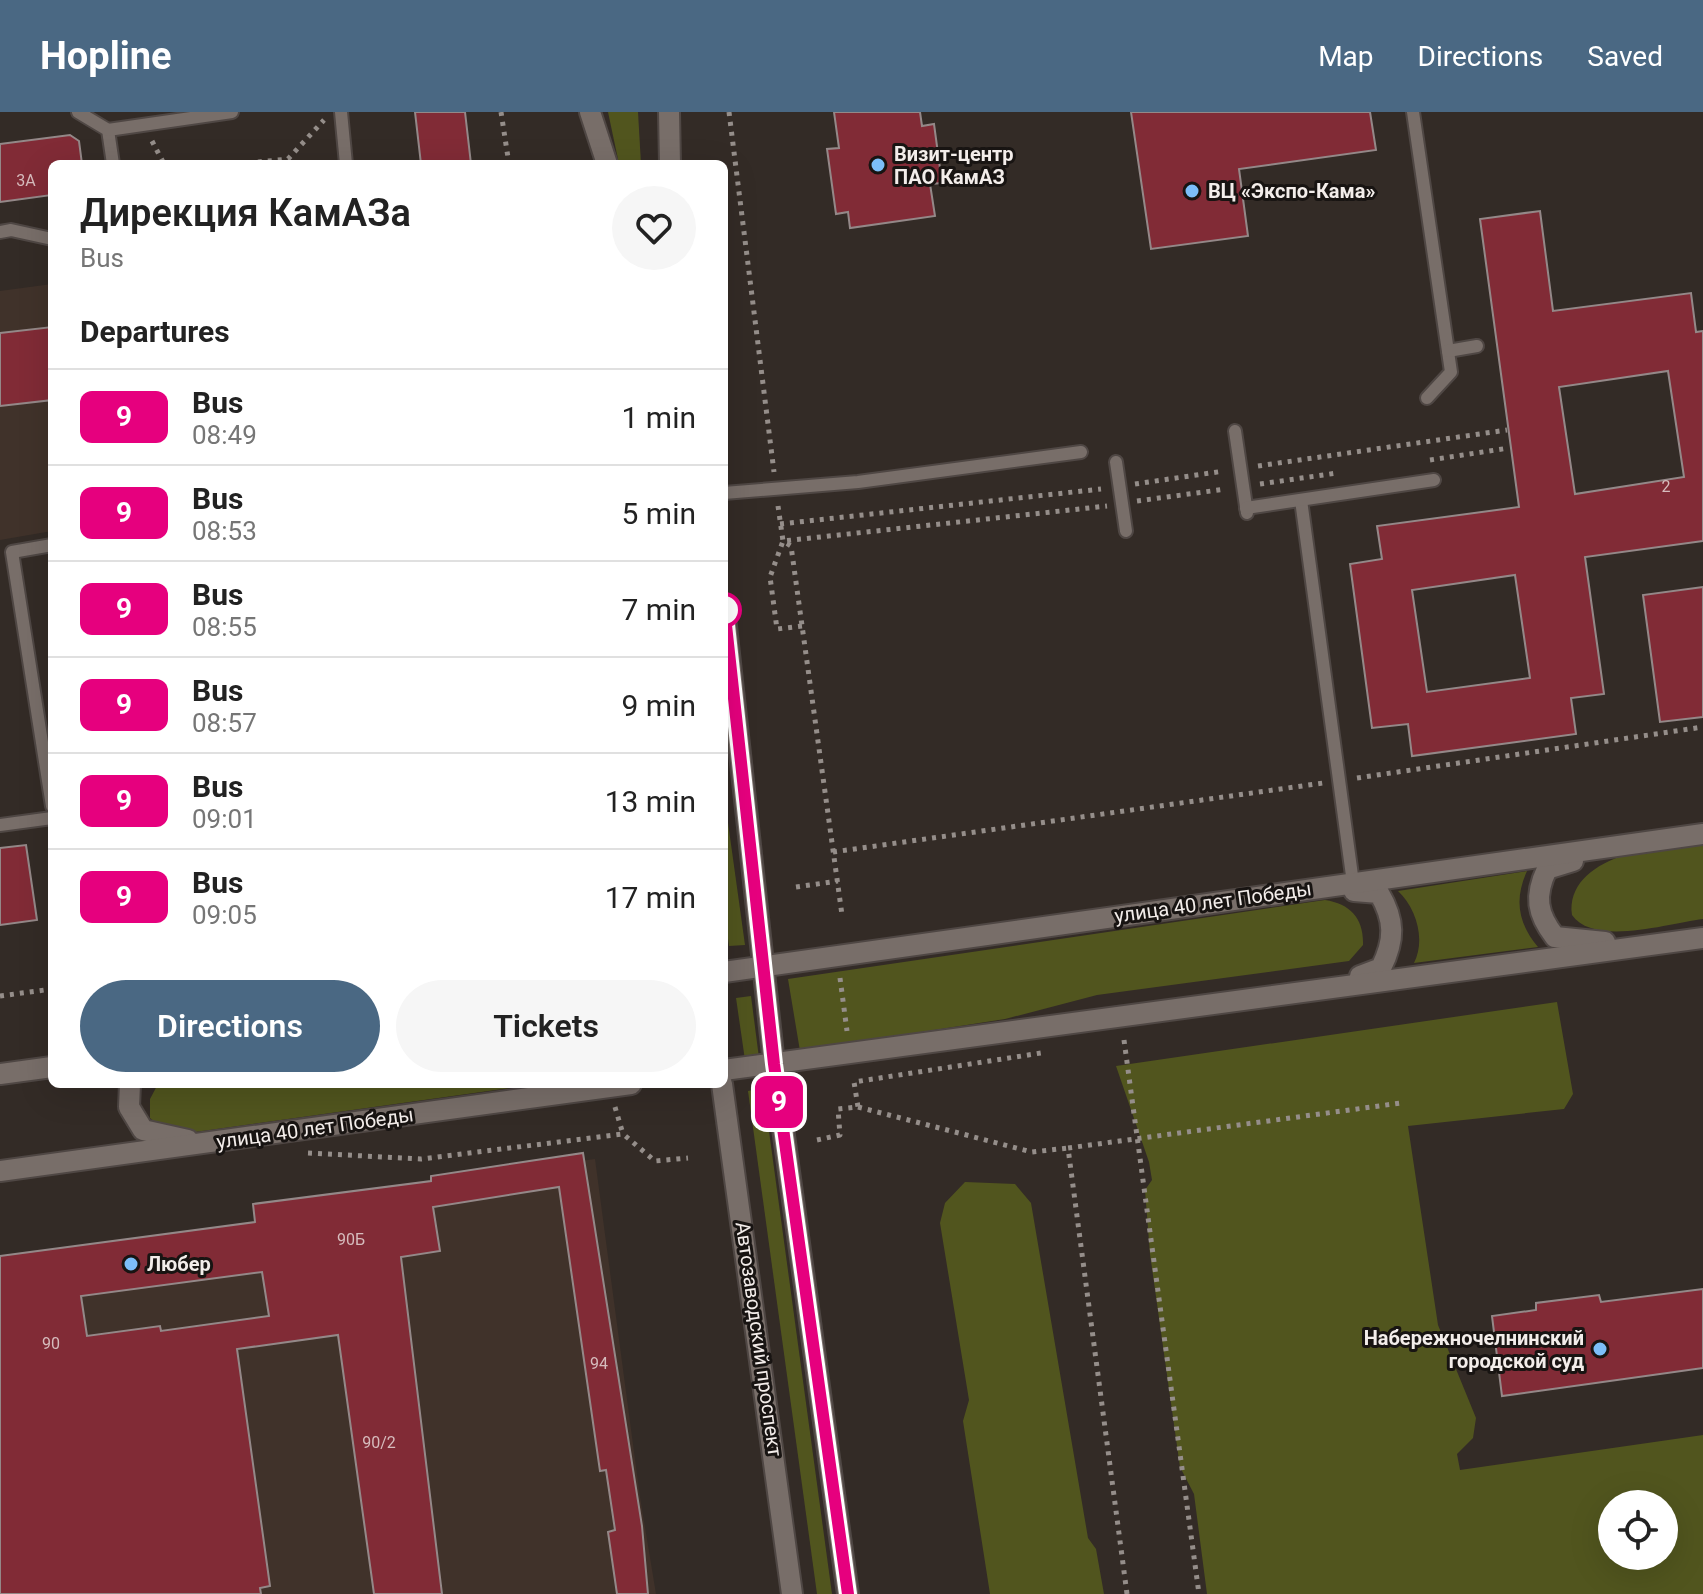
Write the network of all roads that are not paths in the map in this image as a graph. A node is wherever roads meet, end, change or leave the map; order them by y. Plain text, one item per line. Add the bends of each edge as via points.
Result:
1 (78, 112) edge
2 (232, 112) edge
3 (341, 112) edge
4 (590, 112) edge
5 (669, 112) edge
6 (1413, 112) edge
7 (108, 130) junction
8 (112, 160) edge
9 (346, 160) edge
10 (606, 160) edge
11 (670, 160) edge
12 (0, 232) edge
13 (48, 238) edge
14 (1477, 346) dead end
15 (1448, 351) junction
16 (1427, 398) dead end
17 (1235, 431) dead end
18 (1081, 452) dead end
19 (1116, 462) dead end
20 (1434, 480) dead end
21 (728, 492) edge
22 (1301, 500) junction
23 (1126, 531) dead end
24 (48, 546) edge
25 (728, 644) edge
26 (48, 781) edge
27 (48, 819) edge
28 (0, 825) edge
29 (1703, 834) edge
30 (1626, 844) junction
31 (1353, 883) junction
32 (1319, 887) junction
33 (1703, 938) edge
34 (1641, 945) junction
35 (764, 966) junction
36 (728, 971) edge
37 (1334, 987) junction
38 (774, 1064) junction
39 (48, 1068) edge
40 (728, 1070) edge
41 (0, 1074) edge
42 (130, 1088) edge
43 (602, 1088) edge
44 (723, 1088) edge
45 (203, 1143) junction
46 (0, 1171) edge
47 (792, 1594) edge
48 (848, 1594) edge

1 - 7 lane
2 - 7 lane
3 - 9 lane
4 - 10 street
5 - 11 street
6 - 15 lane
7 - 8 lane
12 - 13 lane
14 - 15 lane
15 - 16 lane via 1451,372
17 - 22 lane via 1247,510
18 - 21 lane via 858,482
19 - 23 lane
20 - 22 lane
22 - 31 lane
24 - 26 lane via 12,552
25 - 35 street
27 - 28 lane
29 - 30 street, улица 40 лет Победы
30 - 31 street, улица 40 лет Победы
30 - 34 street via 1547,869 1538,905 1555,937
31 - 32 street, улица 40 лет Победы
32 - 35 street, улица 40 лет Победы
32 - 37 street via 1379,893 1393,929 1381,968
33 - 34 street
34 - 37 street
35 - 36 street, улица 40 лет Победы
35 - 38 street
37 - 38 street
38 - 40 street
38 - 48 street
39 - 41 street
42 - 45 street via 129,1107 143,1130
43 - 45 street, улица 40 лет Победы
44 - 47 street, Автозаводский проспект
45 - 46 street, улица 40 лет Победы

